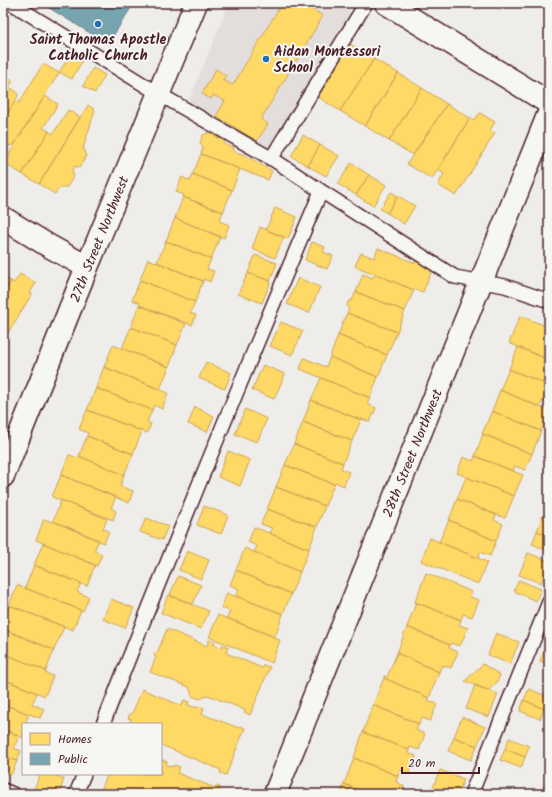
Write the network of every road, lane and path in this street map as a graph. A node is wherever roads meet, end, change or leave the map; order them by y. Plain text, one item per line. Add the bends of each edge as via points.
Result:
1 (11, 3) edge
2 (196, 3) edge
3 (366, 3) edge
4 (386, 3) edge
5 (159, 94) junction
6 (549, 103) edge
7 (549, 113) edge
8 (271, 158) junction
9 (321, 191) junction
10 (3, 218) edge
11 (87, 267) junction
12 (481, 281) junction
13 (549, 301) edge
14 (3, 476) edge
15 (549, 602) edge
16 (103, 723) edge
17 (84, 775) edge
18 (3, 790) edge
19 (14, 794) edge
20 (76, 794) edge
21 (275, 794) edge
22 (471, 794) edge

1 - 5 lane
2 - 5 street, 27th Street Northwest
3 - 8 lane
4 - 6 street
5 - 8 lane
5 - 11 street, 27th Street Northwest
7 - 12 street, 28th Street Northwest
8 - 9 lane
9 - 12 lane via 455,277
9 - 16 lane
10 - 11 street
11 - 14 street, 27th Street Northwest
12 - 13 lane
12 - 21 street, 28th Street Northwest
15 - 22 lane
17 - 20 lane
18 - 19 lane

